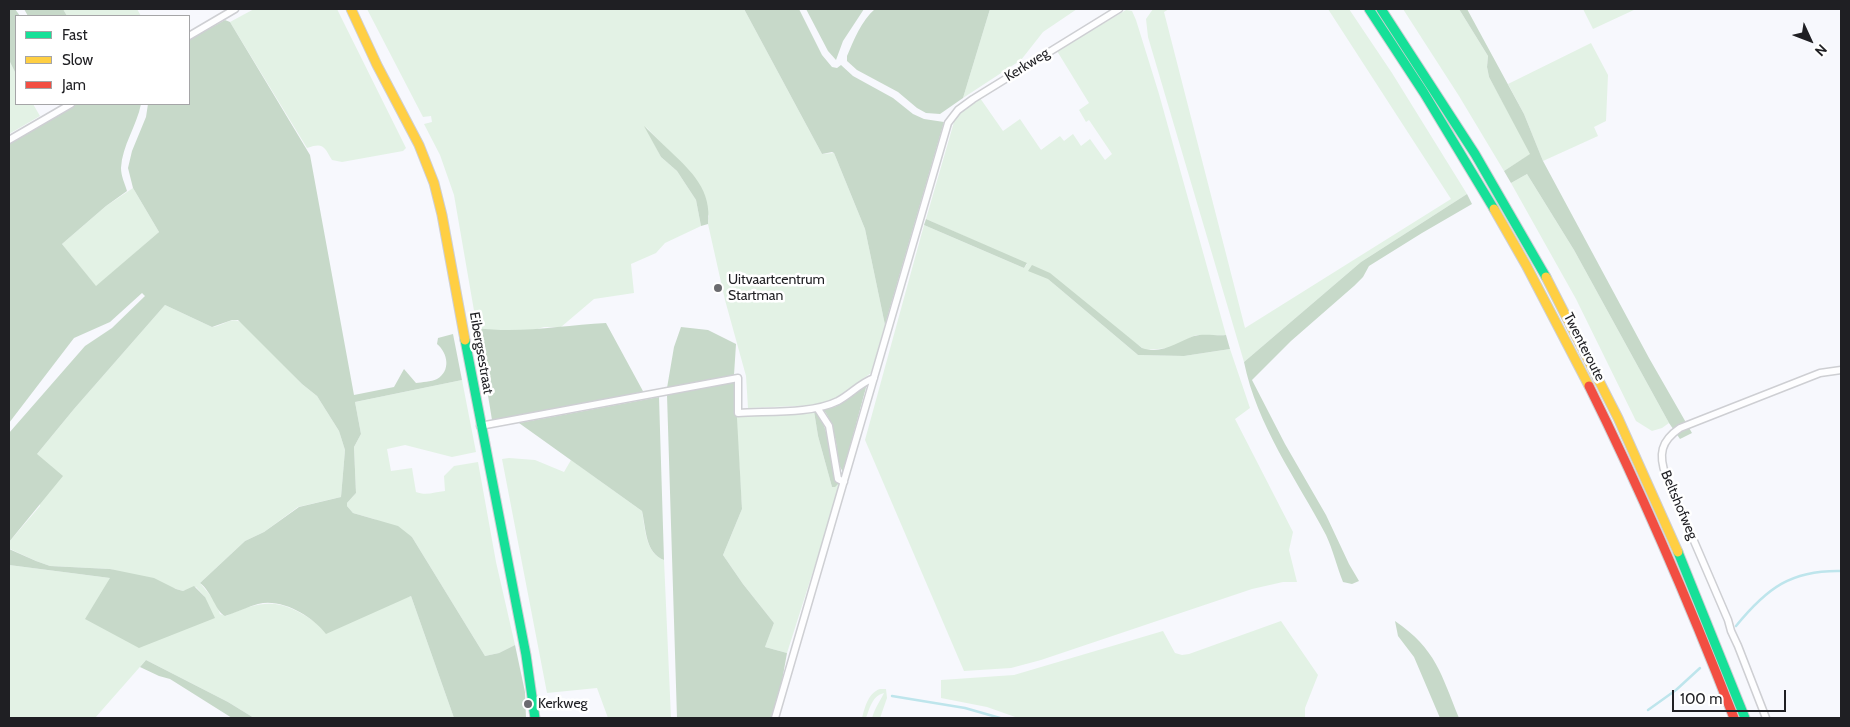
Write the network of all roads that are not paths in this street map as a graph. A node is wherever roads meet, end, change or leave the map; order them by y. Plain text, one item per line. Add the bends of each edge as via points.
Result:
1 (235, 9) edge
2 (351, 9) edge
3 (1119, 9) edge
4 (1369, 9) edge
5 (1381, 9) edge
6 (190, 35) edge
7 (69, 105) edge
8 (9, 140) edge
9 (1841, 370) edge
10 (874, 378) junction
11 (818, 409) junction
12 (480, 426) junction
13 (844, 482) junction
14 (535, 718) edge
15 (775, 718) edge
16 (1734, 718) edge
17 (1745, 718) edge
18 (1766, 718) edge

1 - 6 street
2 - 12 main road, Eibergsestraat via 419,145 434,183
3 - 10 street, Kerkweg via 964,105 952,116
4 - 16 main road, Twenteroute via 1467,162 1519,250 1577,360 1651,515
5 - 17 main road, Twenteroute via 1528,243 1591,364 1656,502
7 - 8 street
9 - 18 street, Beltshofweg via 1820,373 1680,428 1668,438 1662,453 1666,476
10 - 11 street
10 - 13 street, Kerkweg
11 - 12 street via 738,413 738,378
11 - 13 street via 829,426 838,479
12 - 14 main road, Eibergsestraat via 526,655
13 - 15 street, Kerkweg

